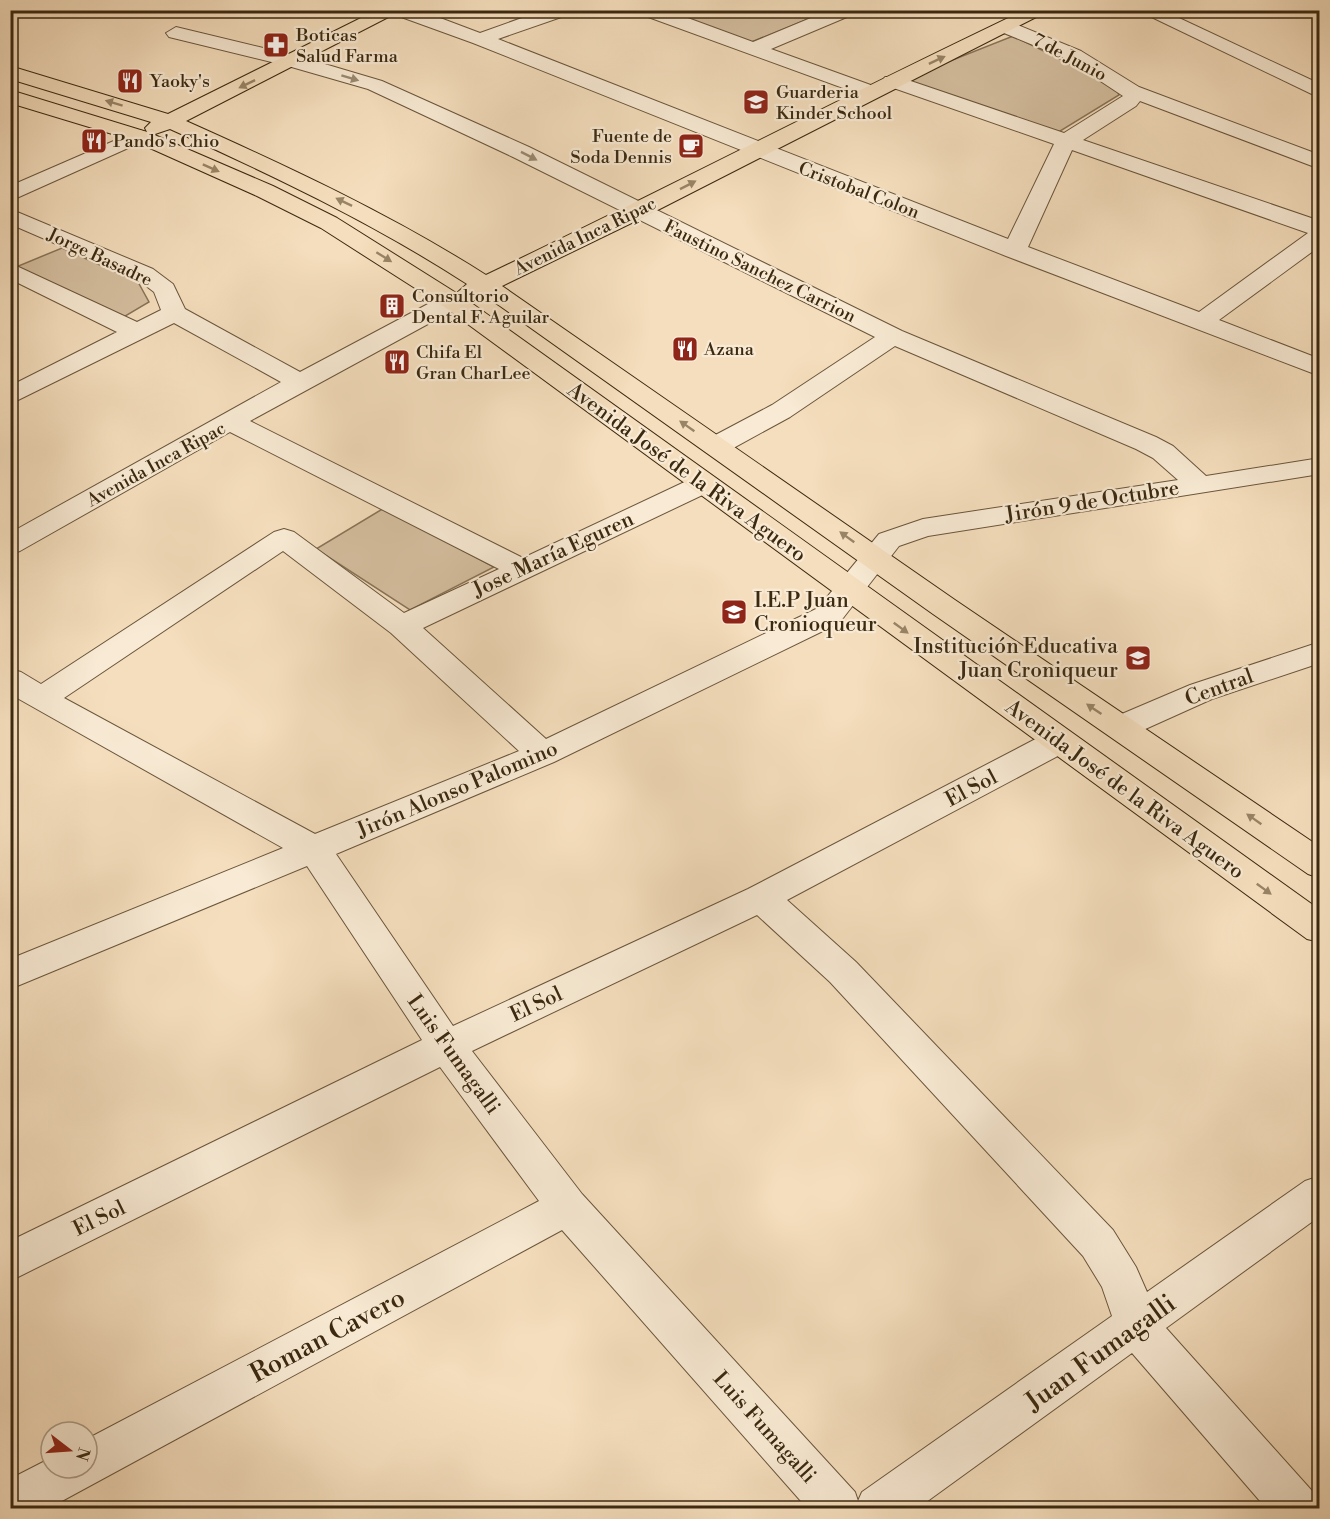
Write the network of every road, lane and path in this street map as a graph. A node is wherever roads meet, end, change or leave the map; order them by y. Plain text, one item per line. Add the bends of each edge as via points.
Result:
1 (393, 10) edge
2 (400, 10) edge
3 (563, 10) edge
4 (647, 10) edge
5 (847, 10) edge
6 (1041, 10) edge
7 (1146, 10) edge
8 (1006, 27) junction
9 (176, 33) dead end
10 (480, 39) junction
11 (751, 50) junction
12 (294, 61) junction
13 (10, 72) edge
14 (892, 81) junction
15 (1132, 91) junction
16 (872, 92) junction
17 (1320, 92) edge
18 (10, 96) edge
19 (170, 122) junction
20 (139, 135) junction
21 (1066, 141) junction
22 (756, 150) junction
23 (1320, 163) edge
24 (10, 194) edge
25 (638, 211) junction
26 (10, 216) edge
27 (1320, 229) edge
28 (1320, 235) edge
29 (68, 241) junction
30 (1014, 251) junction
31 (22, 262) edge
32 (485, 285) junction
33 (452, 301) junction
34 (174, 313) junction
35 (1200, 323) junction
36 (137, 332) junction
37 (892, 336) junction
38 (1320, 368) edge
39 (300, 382) junction
40 (10, 396) edge
41 (231, 422) junction
42 (716, 446) junction
43 (1320, 466) edge
44 (703, 484) junction
45 (1199, 484) junction
46 (10, 545) edge
47 (873, 556) junction
48 (521, 568) junction
49 (848, 590) junction
50 (403, 626) junction
51 (1320, 652) edge
52 (26, 689) edge
53 (1121, 727) junction
54 (1059, 741) junction
55 (542, 754) junction
56 (315, 850) junction
57 (1320, 865) edge
58 (761, 898) junction
59 (1320, 929) edge
60 (10, 975) edge
61 (446, 1046) junction
62 (1320, 1193) edge
63 (567, 1207) junction
64 (10, 1262) edge
65 (1137, 1326) junction
66 (99, 1457) edge
67 (55, 1480) edge
68 (10, 1504) edge
69 (838, 1509) edge
70 (879, 1509) edge
71 (1296, 1509) edge

1 - 12 main road
2 - 10 street, Cristobal Colon
3 - 10 street
4 - 11 street
5 - 11 street
6 - 8 main road, Avenida Inca Ripac
7 - 17 street
14 -> 8 main road, Avenida Inca Ripac
8 - 15 street, 7 de Junio via 1074,55
9 - 12 street, Faustino Sanchez Carrion
10 - 22 street, Cristobal Colon
11 - 16 street
12 -> 19 main road
12 -> 25 street, Faustino Sanchez Carrion via 375,85
19 -> 13 main road, Avenida José de la Riva Aguero
14 - 16 main road, Avenida Inca Ripac
14 - 21 street
15 - 21 street via 1129,102
15 - 23 street, 7 de Junio
16 - 22 main road, Avenida Inca Ripac
18 - 20 main road, Avenida José de la Riva Aguero
19 - 20 main road
32 -> 19 main road, Avenida José de la Riva Aguero via 358,209
20 - 24 street
20 -> 33 main road, Avenida José de la Riva Aguero via 329,223
21 - 27 street
21 - 30 street
25 -> 22 main road, Avenida Inca Ripac
22 - 30 street, Cristobal Colon
25 - 32 main road, Avenida Inca Ripac
25 - 37 street, Faustino Sanchez Carrion
26 - 29 street, Jorge Basadre
28 - 35 street
29 - 31 street
29 - 34 street, Jorge Basadre via 145,274 165,290
30 - 35 street, Cristobal Colon
31 - 36 street
32 - 33 main road, Avenida Inca Ripac
42 -> 32 main road, Avenida José de la Riva Aguero
33 - 39 street, Avenida Inca Ripac
33 - 44 main road, Avenida José de la Riva Aguero
34 - 36 street
34 - 39 street
35 - 38 street, Cristobal Colon
36 - 40 street
37 - 42 street via 781,411
37 - 45 street, Faustino Sanchez Carrion via 1146,443 1163,452
39 - 41 street, Avenida Inca Ripac
41 - 46 street, Avenida Inca Ripac
41 - 48 street
47 -> 42 main road, Avenida José de la Riva Aguero
43 - 45 street, Jirón 9 de Octubre
44 - 48 street, Jose María Eguren
44 - 49 main road, Avenida José de la Riva Aguero
45 - 47 street, Jirón 9 de Octubre via 923,528 889,540
47 - 49 street, Jirón Alonso Palomino
53 -> 47 main road, Avenida José de la Riva Aguero
48 - 50 street, Jose María Eguren
49 -> 54 main road, Avenida José de la Riva Aguero
49 - 55 street, Jirón Alonso Palomino via 829,615
50 - 52 street via 284,538
50 - 55 street
51 - 53 street, Central via 1201,692
52 - 56 street, Luis Fumagalli
57 -> 53 main road, Avenida José de la Riva Aguero
54 - 58 street, El Sol
54 -> 59 main road, Avenida José de la Riva Aguero
55 - 56 street, Jirón Alonso Palomino
56 - 60 street, Jirón Alonso Palomino
56 - 61 street, Luis Fumagalli
58 - 61 street, El Sol
58 - 65 street via 843,972 1098,1244 1121,1280
61 - 63 street, Luis Fumagalli
61 - 64 street, El Sol
62 - 65 street, Juan Fumagalli
63 - 66 street, Roman Cavero
63 - 69 street, Luis Fumagalli
65 - 70 street, Juan Fumagalli
65 - 71 street
67 - 68 street

